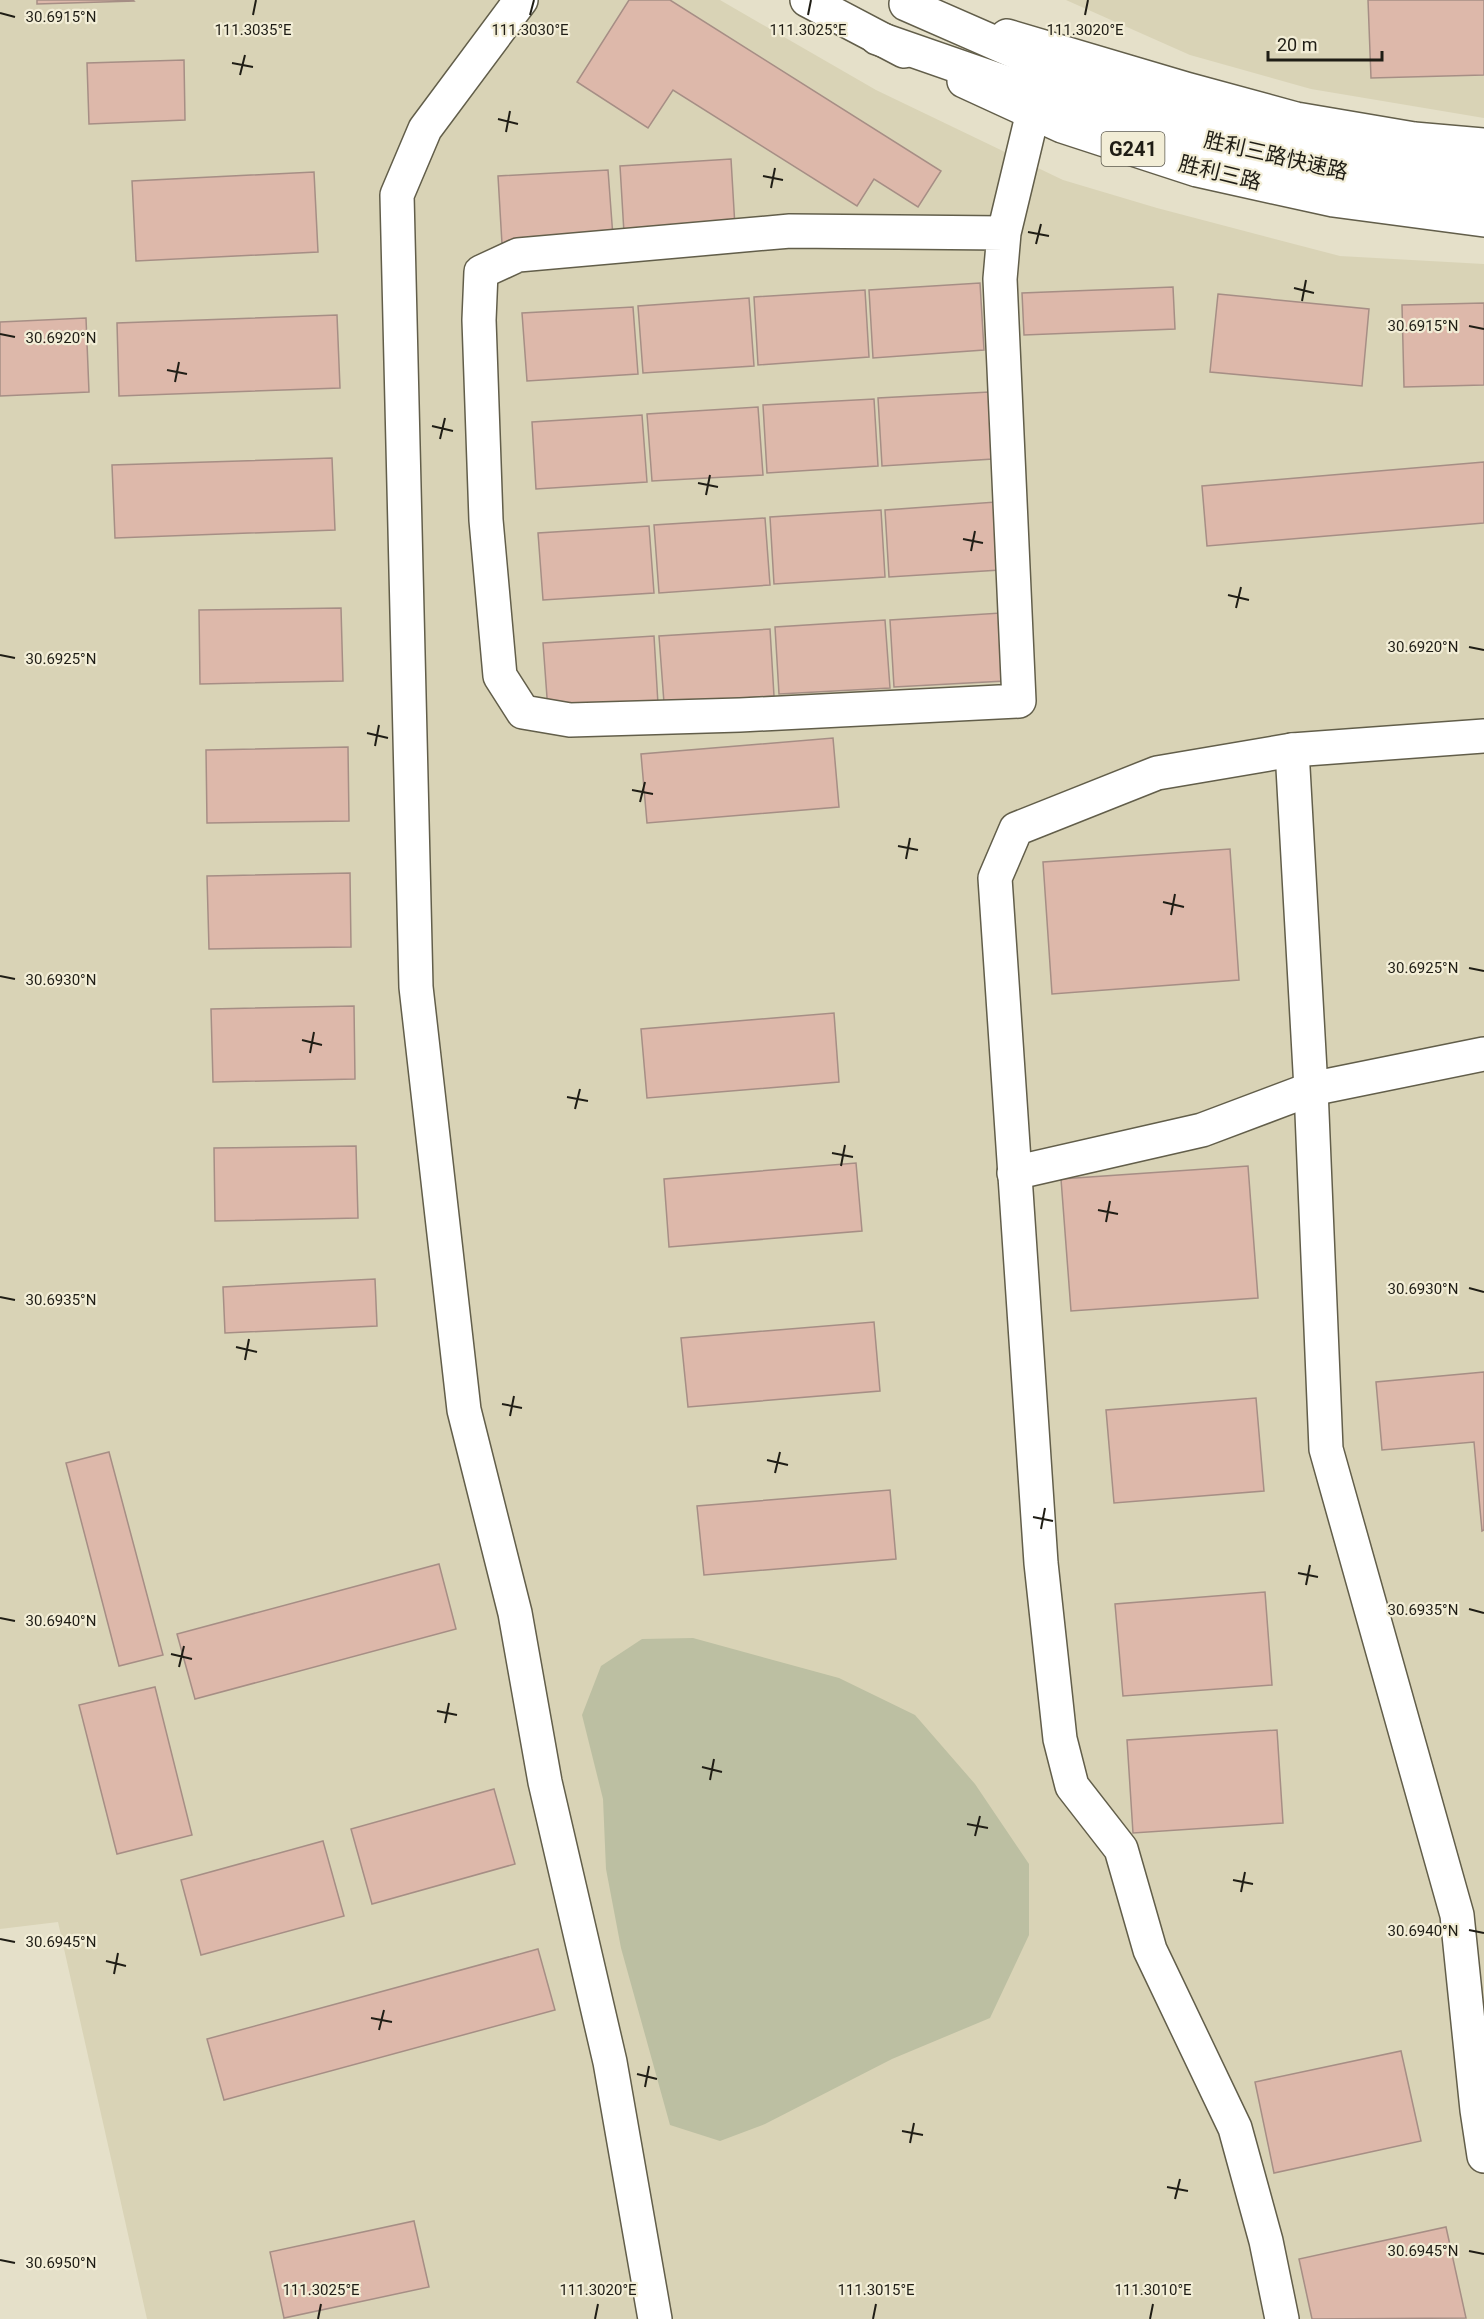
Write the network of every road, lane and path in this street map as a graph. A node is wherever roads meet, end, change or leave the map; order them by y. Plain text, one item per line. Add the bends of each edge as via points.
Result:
1 (521, 0) edge
2 (807, 0) edge
3 (902, 2) edge
4 (877, 38) junction
5 (1075, 92) junction
6 (1033, 112) junction
7 (1484, 145) edge
8 (1484, 167) edge
9 (1484, 191) edge
10 (1484, 220) edge
11 (1004, 233) junction
12 (1484, 736) edge
13 (1292, 750) junction
14 (1484, 1054) edge
15 (1311, 1089) junction
16 (1014, 1173) junction
17 (1484, 2156) edge
18 (655, 2319) edge
19 (1281, 2319) edge

1 - 18 main road via 425,129 397,195 416,987 464,1410 515,1613 545,1782 610,2062
2 - 4 main road, 胜利三路 / G241
3 - 5 main road, G241
3 - 7 main road, G241 via 1100,64 1296,119 1414,139
4 - 5 main road, G241
4 - 6 main road, 胜利三路 / G241
5 - 8 main road, 胜利三路快速路 / G241 via 1300,140 1412,160
5 - 9 main road, 胜利三路快速路 / G241 via 1298,164 1410,184
6 - 10 main road, 胜利三路 / G241 via 1062,126 1197,170 1333,201
6 - 11 main road
11 - 11 main road via 1000,279 1019,701 570,720 523,712 500,676 486,520 481,272 518,255 790,231
12 - 13 main road
13 - 15 main road
13 - 16 main road via 1158,773 1016,829 995,878
14 - 15 main road
15 - 16 main road via 1202,1130
15 - 17 main road via 1326,1449 1457,1915
16 - 19 main road via 1041,1563 1060,1739 1072,1786 1121,1849 1150,1950 1235,2128 1266,2241

